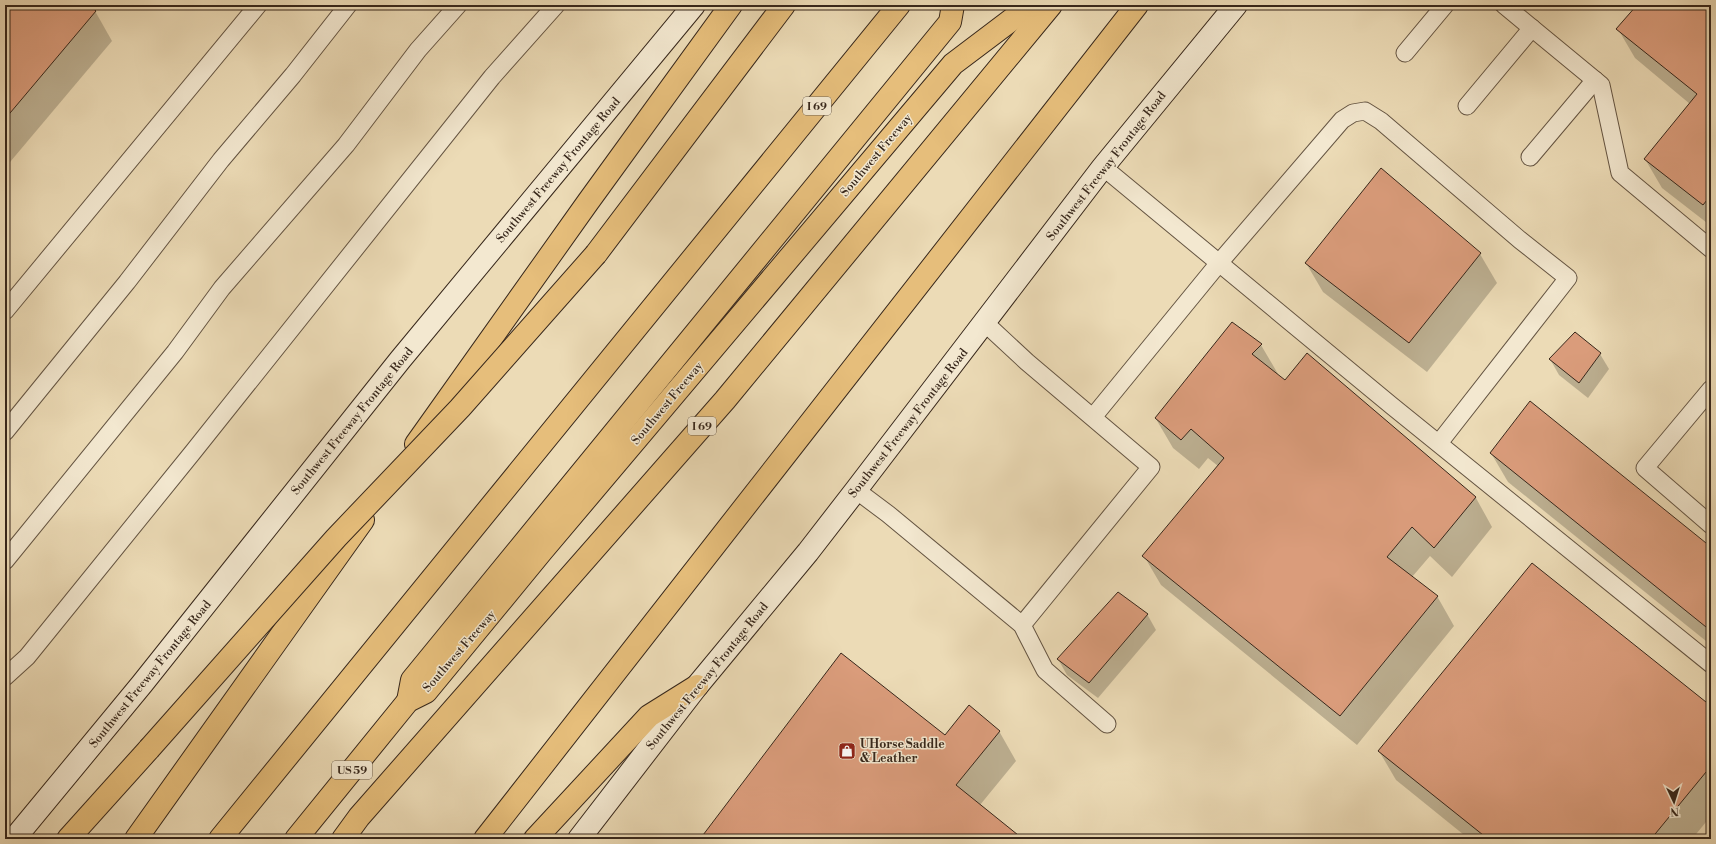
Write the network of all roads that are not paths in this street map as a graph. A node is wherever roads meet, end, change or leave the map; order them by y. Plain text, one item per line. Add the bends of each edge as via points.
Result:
1 (348, 5) edge
2 (458, 5) edge
3 (556, 5) edge
4 (694, 5) edge
5 (731, 5) edge
6 (784, 5) edge
7 (899, 5) edge
8 (953, 5) edge
9 (1031, 5) edge
10 (1051, 5) edge
11 (1137, 5) edge
12 (1236, 5) edge
13 (1444, 5) edge
14 (1504, 5) edge
15 (251, 8) edge
16 (1532, 28) junction
17 (1405, 53) dead end
18 (1595, 80) junction
19 (1467, 106) dead end
20 (1530, 157) dead end
21 (1103, 167) junction
22 (1711, 249) edge
23 (1219, 263) junction
24 (5, 311) edge
25 (985, 323) junction
26 (1711, 389) edge
27 (1093, 417) junction
28 (5, 432) edge
29 (1439, 443) junction
30 (856, 490) junction
31 (1711, 525) edge
32 (5, 561) edge
33 (1022, 625) junction
34 (1711, 664) edge
35 (5, 677) edge
36 (697, 686) junction
37 (408, 701) junction
38 (1107, 724) dead end
39 (14, 839) edge
40 (68, 839) edge
41 (136, 839) edge
42 (220, 839) edge
43 (296, 839) edge
44 (343, 839) edge
45 (485, 839) edge
46 (535, 839) edge
47 (579, 839) edge

1 - 28 lane
2 - 32 lane via 418,50 346,145 222,288 175,352
3 - 35 lane via 492,77 27,657
4 - 39 main road, Southwest Freeway Frontage Road via 400,360 142,684
5 - 41 highway
6 - 40 highway, bridge via 596,254 460,408 336,538
7 - 42 highway, I 69
8 - 37 highway, Southwest Freeway via 950,22 412,680
9 - 37 highway, Southwest Freeway via 953,64 426,692
10 - 44 highway, I 69 via 725,400
11 - 45 highway
12 - 21 main road, Southwest Freeway Frontage Road
13 - 17 lane
14 - 16 lane
15 - 24 lane
16 - 18 lane
16 - 19 lane
18 - 20 lane
18 - 22 lane via 1601,85 1620,173
21 - 23 lane
21 - 25 main road, Southwest Freeway Frontage Road
23 - 27 lane
23 - 29 lane
23 - 29 lane via 1342,120 1353,113 1365,111 1381,121 1568,278
25 - 27 lane
25 - 30 main road, Southwest Freeway Frontage Road
26 - 31 lane via 1645,468
27 - 33 lane via 1150,466
29 - 34 lane
30 - 33 lane
30 - 36 main road, Southwest Freeway Frontage Road
33 - 38 lane via 1045,670
36 - 46 highway via 649,716
36 - 47 main road, Southwest Freeway Frontage Road
37 - 43 highway, US 59

